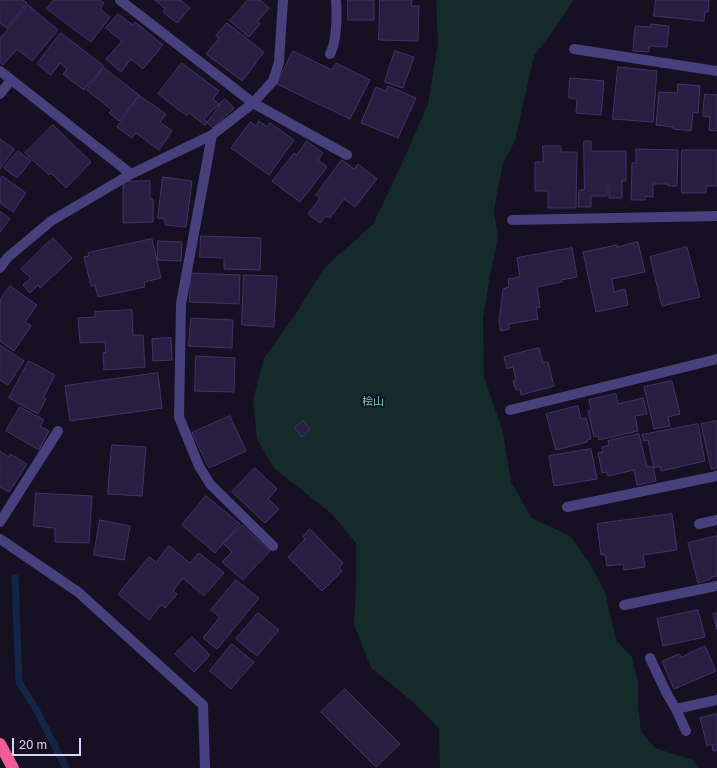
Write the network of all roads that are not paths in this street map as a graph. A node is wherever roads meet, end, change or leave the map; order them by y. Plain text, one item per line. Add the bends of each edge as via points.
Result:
1 (120, 0) edge
2 (283, 0) edge
3 (336, 0) edge
4 (574, 49) dead end
5 (330, 54) dead end
6 (0, 71) edge
7 (717, 71) edge
8 (11, 80) junction
9 (0, 94) edge
10 (253, 103) junction
11 (212, 135) junction
12 (347, 155) dead end
13 (131, 174) junction
14 (717, 216) edge
15 (512, 220) dead end
16 (0, 268) edge
17 (717, 359) edge
18 (510, 410) dead end
19 (58, 431) dead end
20 (717, 476) edge
21 (567, 507) dead end
22 (717, 520) edge
23 (0, 522) edge
24 (700, 524) dead end
25 (0, 539) edge
26 (273, 546) dead end
27 (717, 586) edge
28 (624, 605) dead end
29 (650, 658) dead end
30 (717, 700) edge
31 (676, 709) junction
32 (686, 731) dead end
33 (0, 744) edge
34 (13, 768) edge
35 (205, 768) edge

1 - 10 street
2 - 10 street via 278,69 272,81
3 - 5 street via 335,40
4 - 7 street
6 - 8 street
8 - 9 street
8 - 13 street
10 - 11 street
10 - 12 street
11 - 13 street
11 - 26 street via 181,304 179,417 199,466 210,484
13 - 16 street via 51,221 7,258
14 - 15 street
17 - 18 street
19 - 23 street
20 - 21 street
22 - 24 street
25 - 35 street via 78,592 203,705
27 - 28 street
29 - 31 street
30 - 31 street
31 - 32 street
33 - 34 highway

